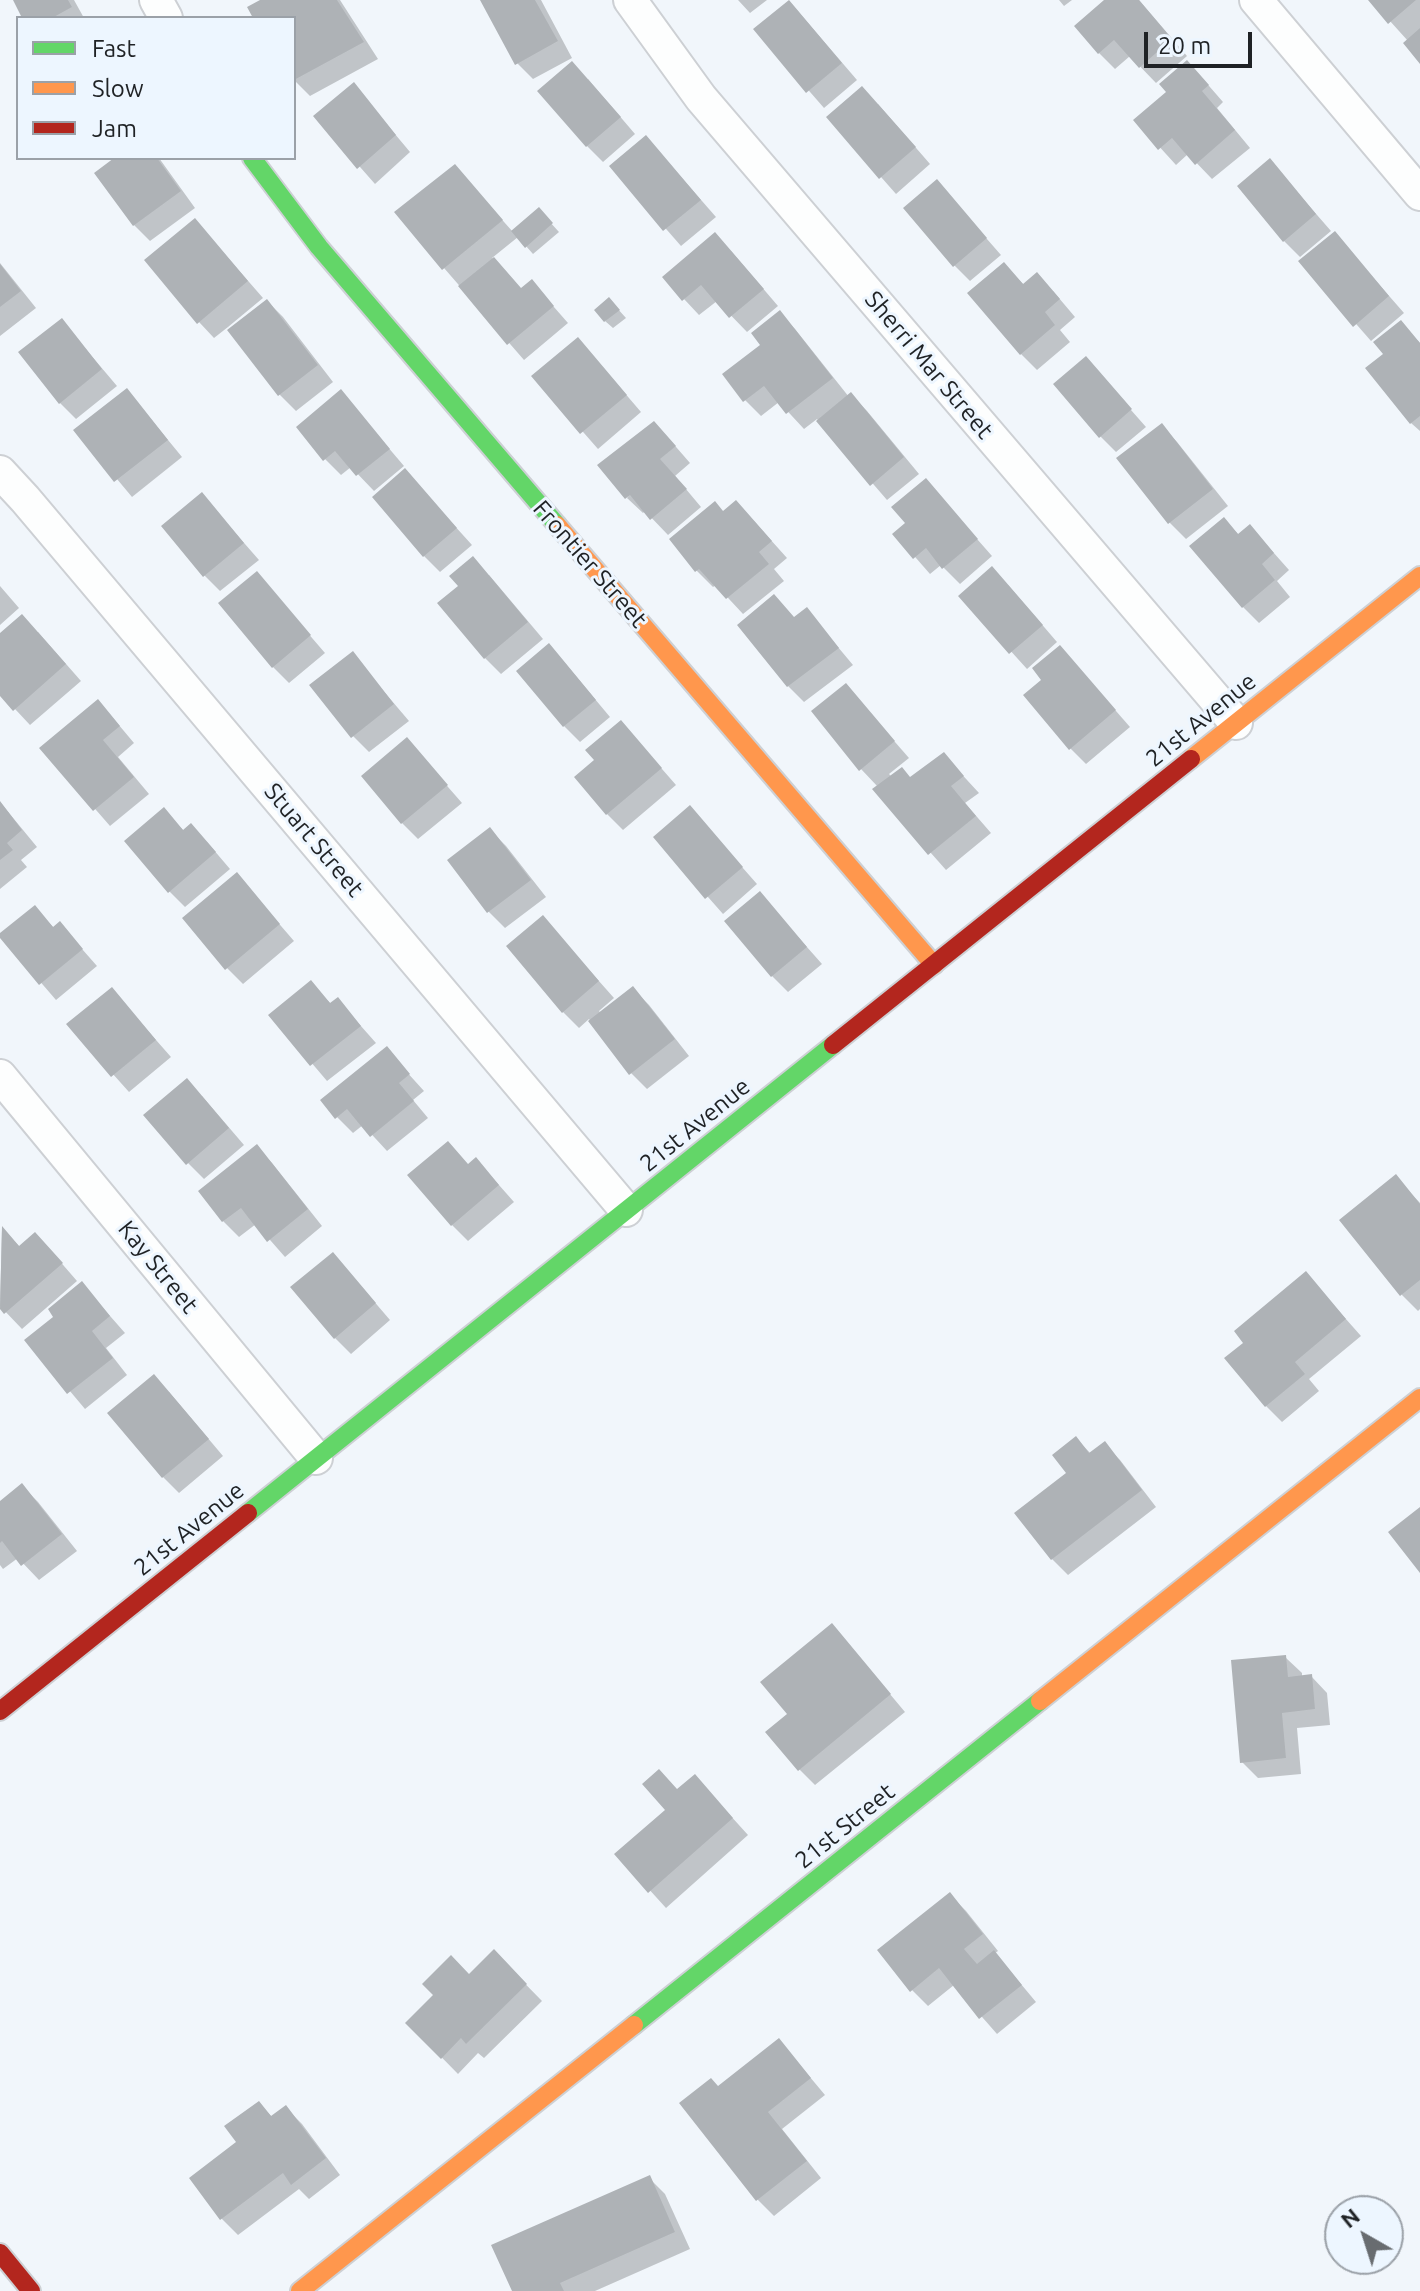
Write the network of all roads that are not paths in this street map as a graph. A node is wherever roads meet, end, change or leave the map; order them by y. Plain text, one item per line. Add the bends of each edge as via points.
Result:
1 (630, 0) edge
2 (1256, 0) edge
3 (254, 160) edge
4 (1420, 194) edge
5 (0, 472) edge
6 (1420, 576) edge
7 (1236, 723) junction
8 (934, 965) junction
9 (0, 1076) edge
10 (626, 1210) junction
11 (1420, 1398) edge
12 (316, 1458) junction
13 (3, 1701) edge
14 (0, 2253) edge
15 (31, 2291) edge
16 (300, 2291) edge

1 - 7 street, Sherri Mar Street via 701,98
2 - 4 street
3 - 8 street, Frontier Street via 319,247
5 - 10 street, Stuart Street
6 - 7 street, 21st Avenue
7 - 8 street, 21st Avenue
8 - 10 street, 21st Avenue
9 - 12 street, Kay Street
10 - 12 street, 21st Avenue
11 - 16 street, 21st Street
12 - 13 street, 21st Avenue
14 - 15 street

